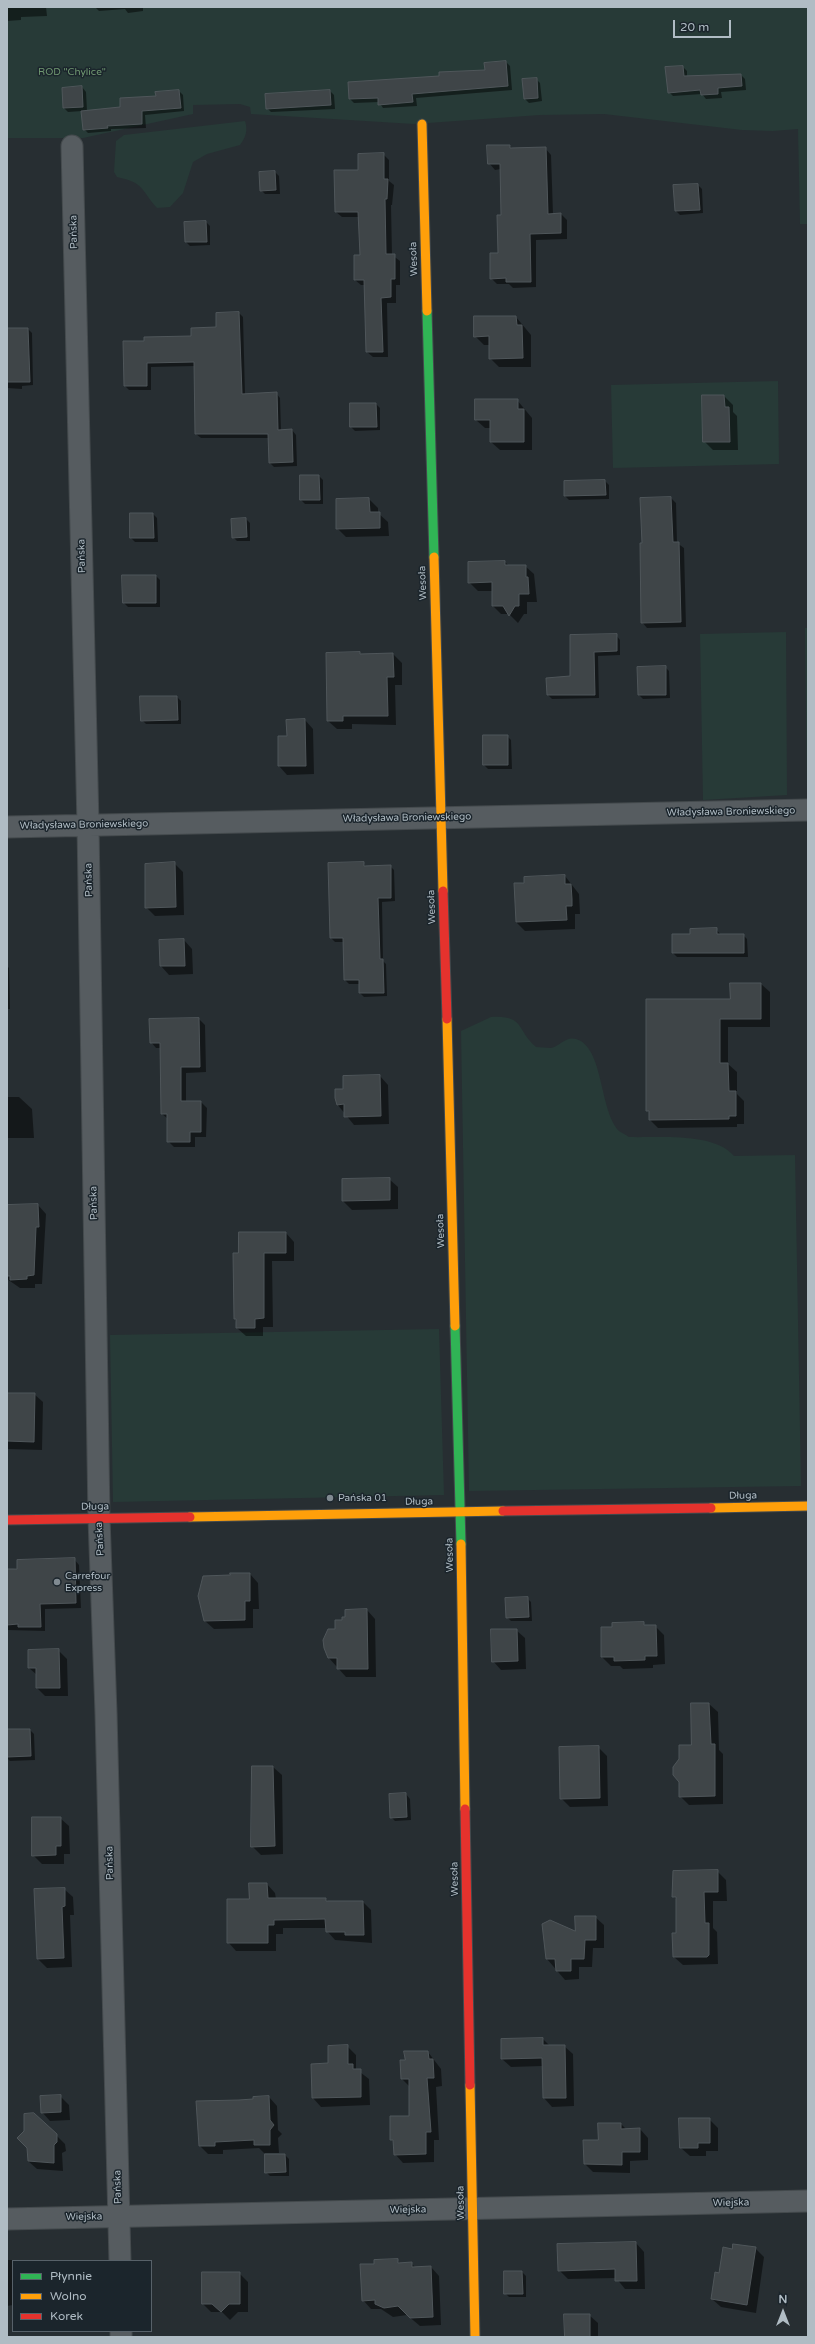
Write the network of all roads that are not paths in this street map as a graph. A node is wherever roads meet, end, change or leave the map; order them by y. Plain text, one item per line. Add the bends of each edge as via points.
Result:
1 (422, 124) dead end
2 (72, 146) dead end
3 (808, 810) edge
4 (441, 818) junction
5 (88, 825) junction
6 (7, 827) edge
7 (808, 1506) edge
8 (460, 1512) junction
9 (99, 1518) junction
10 (7, 1520) edge
11 (808, 2201) edge
12 (472, 2209) junction
13 (119, 2217) junction
14 (7, 2219) edge
15 (120, 2260) edge
16 (475, 2337) edge

1 - 4 street, Wesoła
2 - 5 street, Pańska
3 - 4 street, Władysława Broniewskiego
4 - 5 street, Władysława Broniewskiego
4 - 8 street, Wesoła
5 - 6 street, Władysława Broniewskiego
5 - 9 street, Pańska
7 - 8 street, Długa
8 - 9 street, Długa
8 - 12 street, Wesoła
9 - 10 street, Długa
9 - 13 street, Pańska
11 - 12 street, Wiejska
12 - 13 street, Wiejska
12 - 16 street, Wesoła
13 - 14 street, Wiejska
13 - 15 street, Pańska

